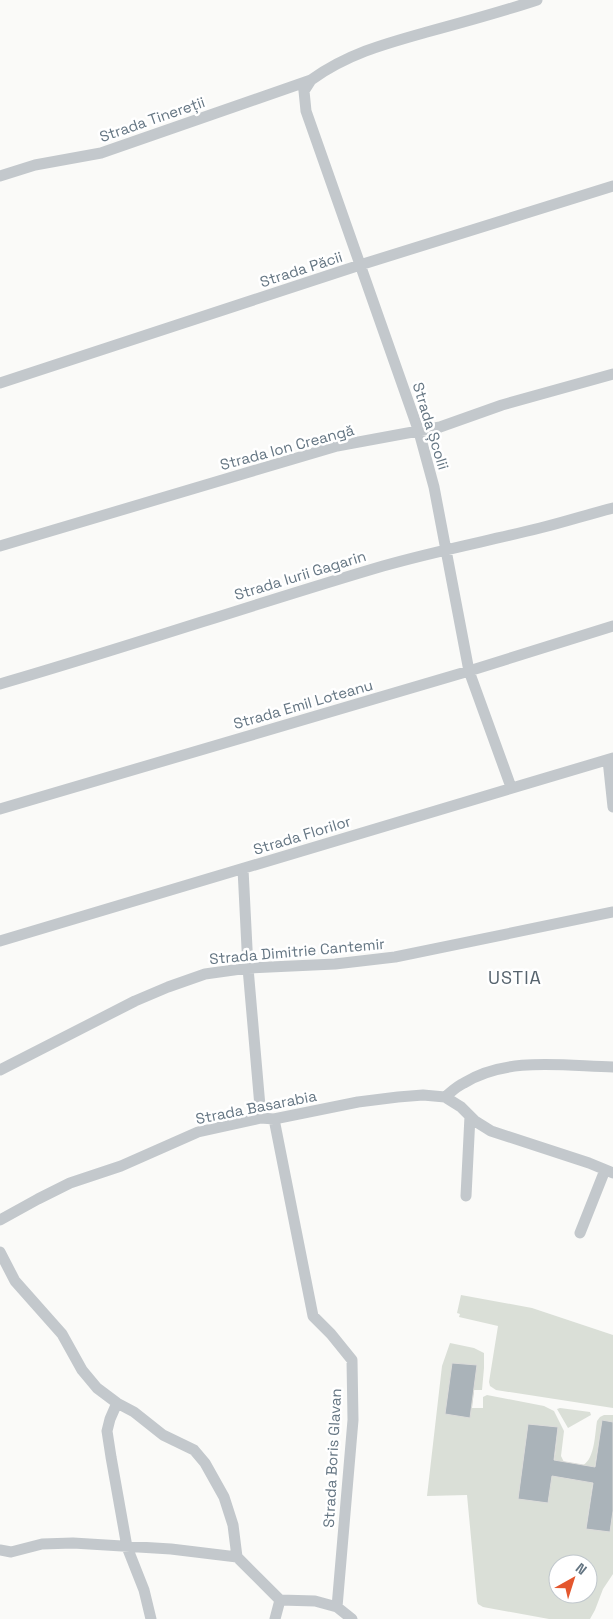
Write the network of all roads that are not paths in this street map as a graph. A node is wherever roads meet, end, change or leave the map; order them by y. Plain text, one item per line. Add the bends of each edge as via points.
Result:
1 (537, 0) edge
2 (311, 80) junction
3 (0, 176) edge
4 (613, 186) edge
5 (360, 265) junction
6 (613, 374) edge
7 (0, 383) edge
8 (419, 432) junction
9 (613, 508) edge
10 (0, 546) edge
11 (445, 549) junction
12 (613, 626) edge
13 (469, 671) junction
14 (0, 684) edge
15 (610, 759) edge
16 (511, 787) junction
17 (613, 807) edge
18 (0, 810) edge
19 (243, 869) junction
20 (613, 912) edge
21 (0, 941) edge
22 (248, 968) junction
23 (613, 1066) edge
24 (0, 1070) edge
25 (445, 1097) junction
26 (470, 1116) junction
27 (261, 1118) junction
28 (274, 1119) junction
29 (609, 1172) edge
30 (466, 1196) dead end
31 (0, 1220) edge
32 (580, 1233) dead end
33 (0, 1252) edge
34 (117, 1403) junction
35 (127, 1547) junction
36 (0, 1550) edge
37 (237, 1557) junction
38 (280, 1600) junction
39 (337, 1607) junction
40 (151, 1619) edge
41 (275, 1619) edge
42 (352, 1619) edge

1 - 2 street, Strada Tinereții via 373,47 328,68
2 - 3 street, Strada Tinereții via 101,153 34,165
2 - 5 street, Strada Școlii via 304,91 306,111
4 - 5 street, Strada Păcii
5 - 7 street, Strada Păcii
5 - 8 street, Strada Școlii
6 - 8 street, Strada Ion Creangă
8 - 10 street, Strada Ion Creangă via 337,446
8 - 11 street, Strada Școlii via 434,487
9 - 11 street, Strada Iurii Gagarin
11 - 13 street, Strada Școlii
11 - 14 street, Strada Iurii Gagarin
12 - 13 street, Strada Emil Loteanu
13 - 16 street, Strada Școlii
13 - 18 street, Strada Emil Loteanu
15 - 16 street, Strada Florilor
15 - 17 street
16 - 19 street, Strada Florilor
19 - 21 street, Strada Florilor
19 - 22 street
20 - 22 street, Strada Dimitrie Cantemir via 395,957 335,964
22 - 24 street, Strada Dimitrie Cantemir via 205,974 168,987
22 - 27 street
23 - 25 street via 511,1066 464,1082
25 - 26 street
25 - 28 street, Strada Basarabia via 423,1095 358,1102
26 - 29 street via 490,1131
26 - 30 street
27 - 28 street, Strada Basarabia
27 - 31 street, Strada Basarabia via 198,1132 121,1166 70,1183
28 - 39 street, Strada Boris Glavan via 313,1316 352,1360 352,1420
29 - 32 street
33 - 34 street via 16,1281 62,1334 82,1370
34 - 35 street via 108,1430
34 - 37 street via 163,1435 194,1450 205,1463 224,1497 233,1525
35 - 36 street via 73,1543 42,1544 11,1552
35 - 37 street
35 - 40 street via 144,1590
37 - 38 street
38 - 39 street via 315,1601
38 - 41 street
39 - 42 street

